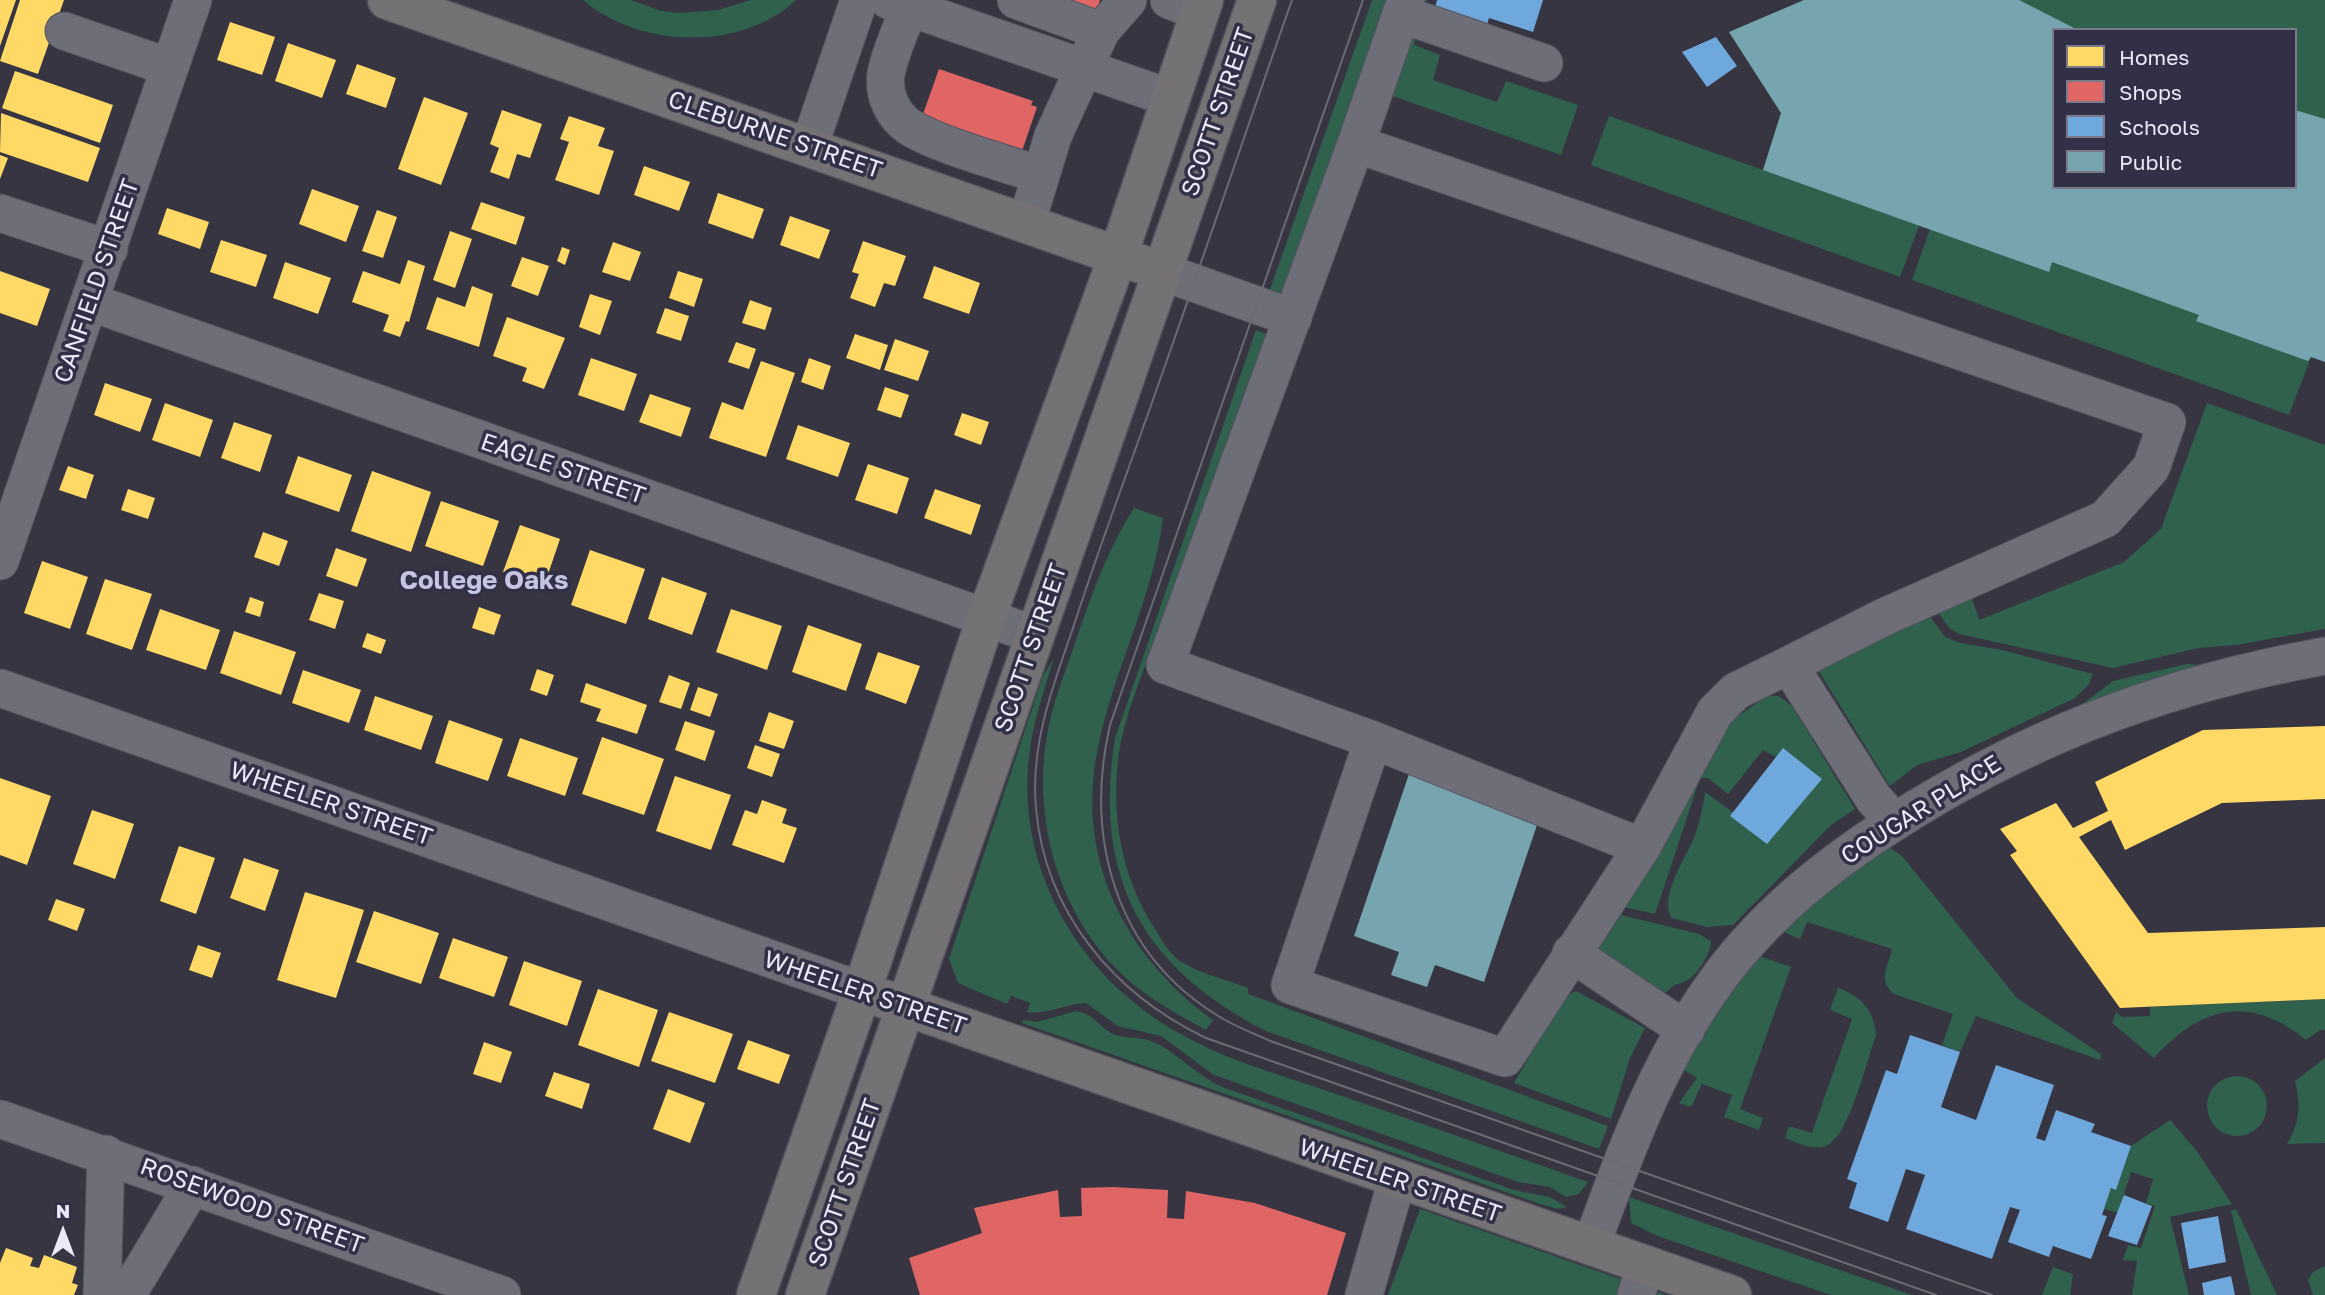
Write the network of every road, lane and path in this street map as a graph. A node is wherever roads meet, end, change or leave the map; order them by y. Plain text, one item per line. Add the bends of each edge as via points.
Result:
1 (193, 0) edge
2 (859, 0) edge
3 (1016, 0) edge
4 (1128, 0) edge
5 (1257, 0) edge
6 (399, 2) edge
7 (898, 4) edge
8 (1191, 4) edge
9 (1403, 7) edge
10 (64, 31) dead end
11 (1101, 31) junction
12 (1544, 63) dead end
13 (169, 67) junction
14 (1084, 68) junction
15 (1170, 98) junction
16 (1356, 144) junction
17 (809, 147) junction
18 (1040, 175) junction
19 (0, 213) edge
20 (1026, 224) junction
21 (109, 249) junction
22 (1118, 256) junction
23 (1163, 272) junction
24 (90, 302) junction
25 (1293, 318) junction
26 (0, 562) edge
27 (986, 618) junction
28 (1035, 635) junction
29 (2325, 656) edge
30 (1789, 665) junction
31 (0, 688) edge
32 (1373, 740) junction
33 (1895, 822) junction
34 (1642, 847) junction
35 (1572, 953) junction
36 (862, 992) junction
37 (907, 1008) junction
38 (1686, 1030) junction
39 (0, 1119) edge
40 (106, 1154) junction
41 (1397, 1180) junction
42 (193, 1185) junction
43 (1591, 1246) junction
44 (1641, 1280) edge
45 (102, 1295) edge
46 (127, 1295) edge
47 (502, 1295) edge
48 (755, 1295) edge
49 (805, 1295) edge
50 (1364, 1295) edge
51 (1732, 1295) edge

1 - 13 street, CANFIELD STREET
2 - 17 street
3 - 11 street
4 - 11 street
5 - 23 main road, SCOTT STREET
6 - 17 main road, CLEBURNE STREET
7 - 14 street
7 - 18 street via 886,74 888,101 894,111 907,125 928,135
8 - 15 main road, SCOTT STREET
9 - 12 street
9 - 16 street
10 - 13 street
11 - 14 street
13 - 21 street, CANFIELD STREET
14 - 15 street
14 - 18 street
15 - 22 main road, SCOTT STREET
16 - 25 street
16 - 30 street via 2167,422 2151,468 2105,519 1884,617
17 - 20 main road, CLEBURNE STREET
18 - 20 street
19 - 21 street
20 - 22 main road, CLEBURNE STREET
21 - 24 street, CANFIELD STREET
22 - 23 main road, CLEBURNE STREET
22 - 27 main road, SCOTT STREET
23 - 25 street
23 - 28 main road, SCOTT STREET
24 - 26 street, CANFIELD STREET
24 - 27 street, EAGLE STREET
25 - 32 street via 1165,665
27 - 28 street, EAGLE STREET
27 - 36 main road, SCOTT STREET
28 - 37 main road, SCOTT STREET
29 - 33 street, COUGAR PLACE via 2219,678 2081,723 1985,768
30 - 33 street via 1874,799
30 - 34 street via 1736,691 1715,712
31 - 36 street, WHEELER STREET
32 - 34 street
32 - 35 street via 1290,985 1505,1058
33 - 38 street, COUGAR PLACE via 1822,873 1769,922 1727,968
34 - 35 street
35 - 38 street
36 - 37 main road, WHEELER STREET
36 - 48 main road, SCOTT STREET
37 - 41 main road, WHEELER STREET
37 - 49 main road, SCOTT STREET
38 - 43 street, COUGAR PLACE via 1642,1109
39 - 40 street, ROSEWOOD STREET
40 - 42 street, ROSEWOOD STREET
40 - 45 street
41 - 43 main road, WHEELER STREET
41 - 50 street
42 - 46 street
42 - 47 street, ROSEWOOD STREET
43 - 44 main road, WHEELER STREET
44 - 51 main road, WHEELER STREET

